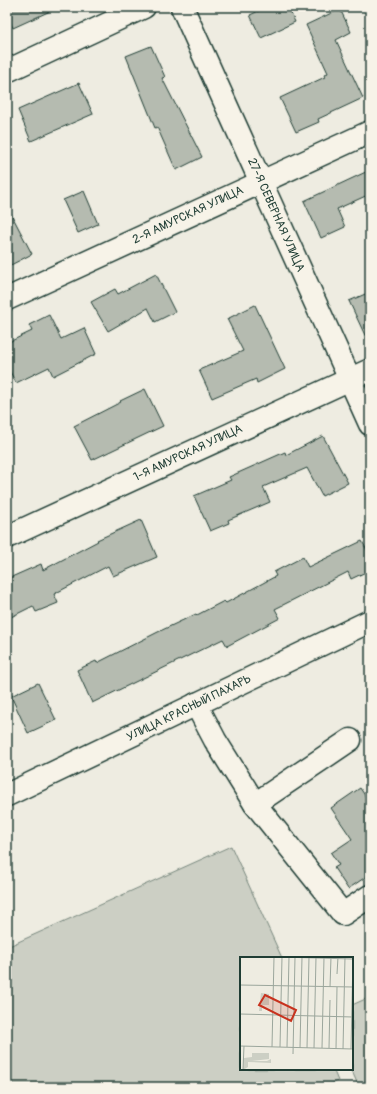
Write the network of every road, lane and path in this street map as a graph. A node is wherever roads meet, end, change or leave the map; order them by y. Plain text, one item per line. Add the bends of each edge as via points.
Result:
1 (144, 7) edge
2 (182, 7) edge
3 (7, 72) edge
4 (370, 132) edge
5 (261, 182) junction
6 (7, 300) edge
7 (370, 370) edge
8 (350, 379) junction
9 (370, 424) edge
10 (7, 536) edge
11 (370, 621) edge
12 (196, 704) junction
13 (350, 740) dead end
14 (7, 796) edge
15 (255, 804) junction
16 (370, 896) edge

1 - 3 street
2 - 5 street, 27-Я СЕВЕРНАЯ УЛИЦА
4 - 5 street, 2-Я АМУРСКАЯ УЛИЦА
5 - 6 street, 2-Я АМУРСКАЯ УЛИЦА
5 - 8 street, 27-Я СЕВЕРНАЯ УЛИЦА
7 - 8 street, 1-Я АМУРСКАЯ УЛИЦА
8 - 9 street, 27-Я СЕВЕРНАЯ УЛИЦА
8 - 10 street, 1-Я АМУРСКАЯ УЛИЦА
11 - 12 street, УЛИЦА КРАСНЫЙ ПАХАРЬ
12 - 14 street, УЛИЦА КРАСНЫЙ ПАХАРЬ
12 - 15 street
13 - 15 street
15 - 16 street via 343,914

